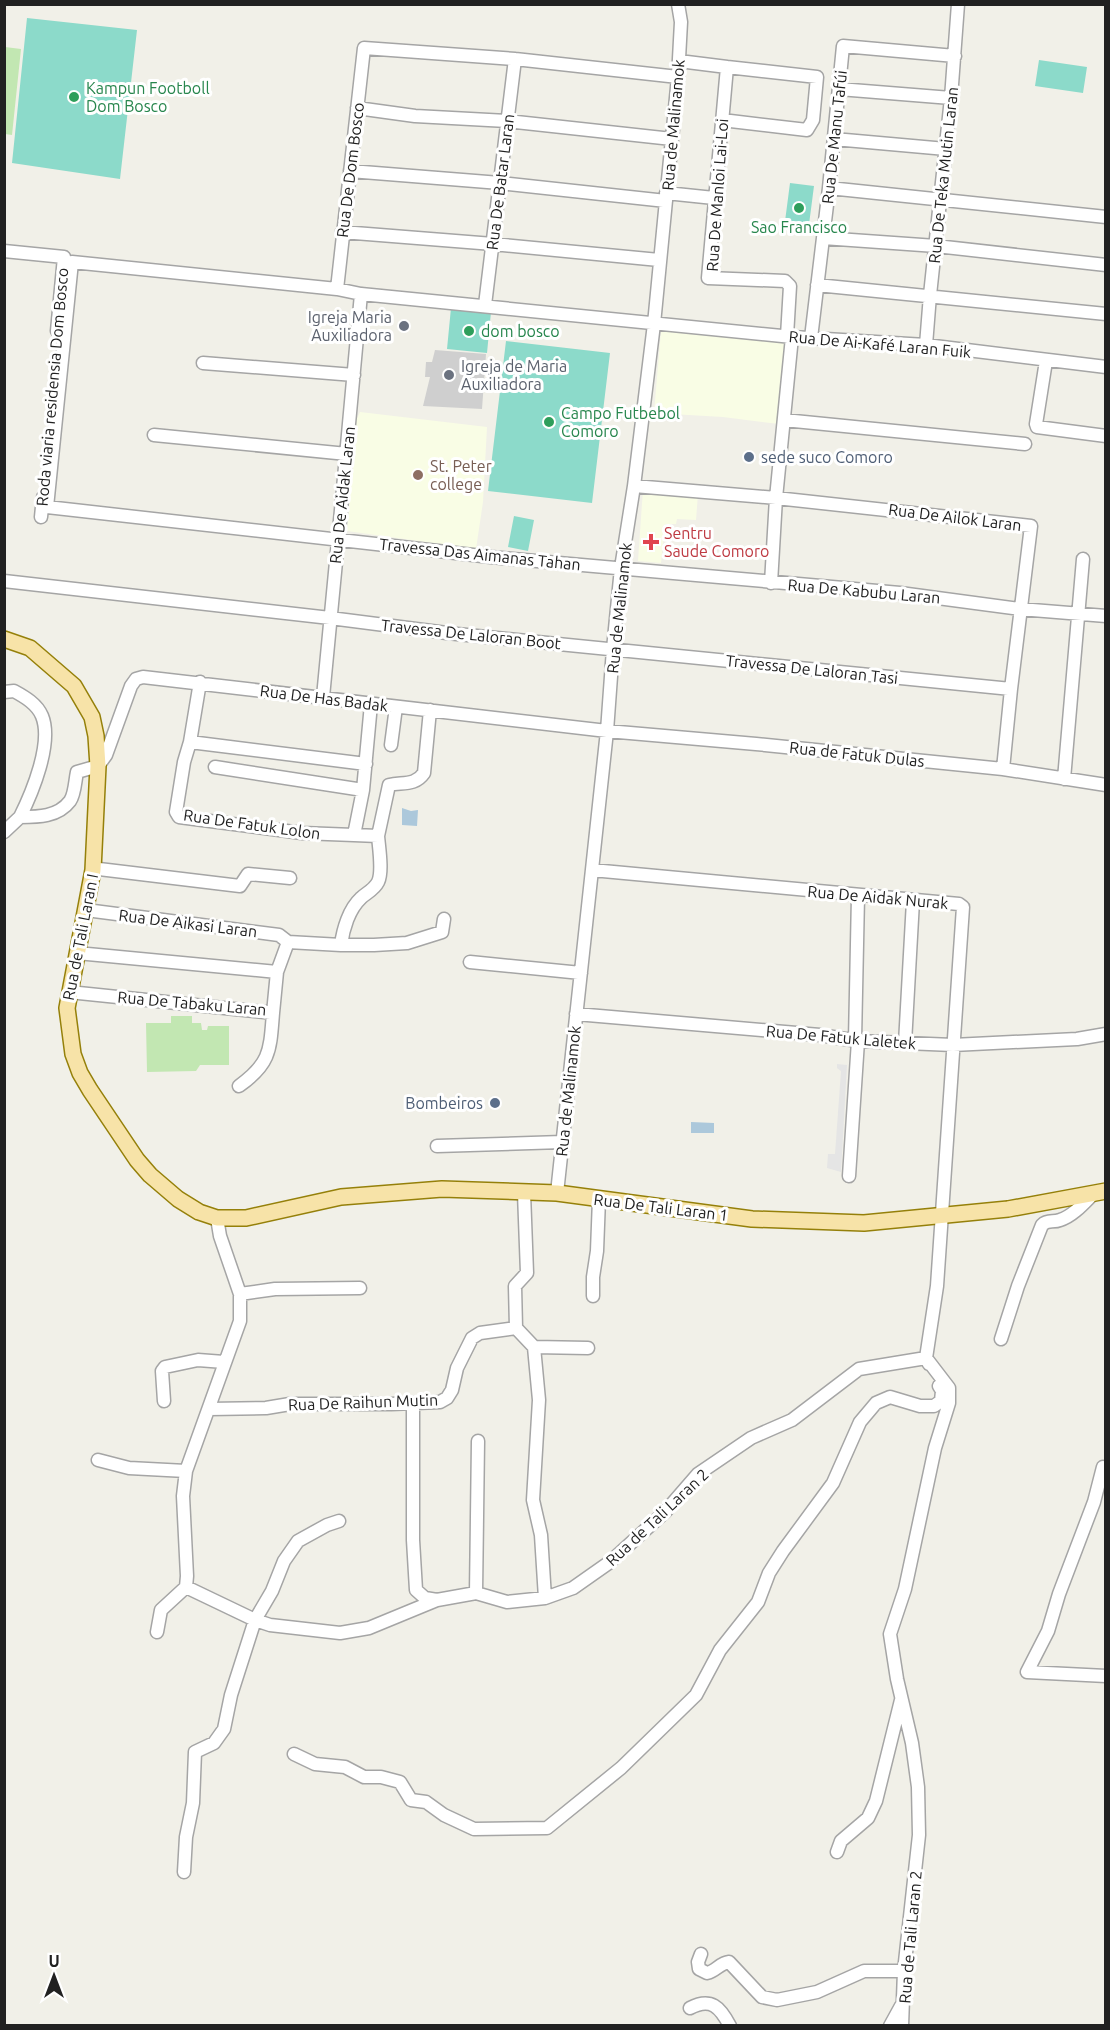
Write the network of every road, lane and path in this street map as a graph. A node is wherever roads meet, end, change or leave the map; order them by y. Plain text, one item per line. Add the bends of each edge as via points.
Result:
1 (678, 4) edge
2 (687, 4) edge
3 (958, 4) edge
4 (681, 22) junction
5 (955, 56) junction
6 (515, 59) junction
7 (679, 60) junction
8 (727, 67) junction
9 (678, 77) junction
10 (839, 89) junction
11 (951, 98) junction
12 (357, 108) junction
13 (722, 120) junction
14 (507, 121) junction
15 (672, 138) junction
16 (834, 139) junction
17 (946, 149) junction
18 (350, 171) junction
19 (500, 183) junction
20 (829, 188) junction
21 (666, 197) junction
22 (714, 198) junction
23 (941, 199) junction
24 (1106, 217) edge
25 (342, 232) junction
26 (823, 238) junction
27 (493, 244) junction
28 (936, 246) junction
29 (4, 252) edge
30 (659, 260) junction
31 (1106, 265) edge
32 (818, 285) junction
33 (337, 289) junction
34 (361, 294) junction
35 (930, 295) junction
36 (485, 305) junction
37 (1106, 314) edge
38 (654, 324) junction
39 (789, 336) junction
40 (811, 338) junction
41 (926, 345) junction
42 (1046, 361) junction
43 (203, 363) dead end
44 (1106, 367) edge
45 (354, 375) junction
46 (784, 420) junction
47 (154, 435) dead end
48 (1106, 435) edge
49 (1025, 444) dead end
50 (347, 454) junction
51 (634, 486) junction
52 (776, 498) junction
53 (41, 517) dead end
54 (338, 538) junction
55 (1083, 558) dead end
56 (621, 568) junction
57 (4, 581) edge
58 (771, 583) junction
59 (1020, 609) junction
60 (1080, 614) junction
61 (1106, 616) edge
62 (330, 618) junction
63 (4, 639) edge
64 (613, 649) junction
65 (200, 682) junction
66 (1011, 689) junction
67 (4, 692) edge
68 (323, 697) junction
69 (371, 704) junction
70 (396, 707) junction
71 (430, 711) junction
72 (607, 731) junction
73 (190, 742) junction
74 (391, 746) dead end
75 (366, 764) junction
76 (98, 766) junction
77 (215, 767) dead end
78 (1003, 769) junction
79 (1064, 779) junction
80 (1106, 785) edge
81 (363, 789) junction
82 (20, 817) junction
83 (4, 832) edge
84 (354, 835) junction
85 (378, 836) junction
86 (93, 870) junction
87 (592, 870) junction
88 (290, 878) dead end
89 (858, 896) junction
90 (913, 901) junction
91 (86, 910) junction
92 (444, 919) dead end
93 (288, 942) junction
94 (341, 945) junction
95 (77, 953) junction
96 (470, 962) dead end
97 (277, 972) junction
98 (581, 974) junction
99 (69, 992) junction
100 (273, 1013) junction
101 (576, 1014) junction
102 (1106, 1034) edge
103 (856, 1041) junction
104 (905, 1043) junction
105 (953, 1046) junction
106 (239, 1086) dead end
107 (562, 1142) junction
108 (437, 1146) dead end
109 (849, 1176) dead end
110 (1100, 1192) edge
111 (524, 1193) junction
112 (556, 1193) junction
113 (599, 1199) junction
114 (941, 1216) junction
115 (217, 1218) junction
116 (360, 1288) dead end
117 (240, 1294) junction
118 (593, 1296) dead end
119 (516, 1328) junction
120 (1001, 1339) dead end
121 (534, 1347) junction
122 (588, 1348) dead end
123 (926, 1358) junction
124 (224, 1362) junction
125 (164, 1401) dead end
126 (413, 1403) junction
127 (209, 1409) junction
128 (478, 1440) dead end
129 (99, 1460) dead end
130 (1103, 1467) dead end
131 (186, 1471) junction
132 (339, 1521) dead end
133 (186, 1587) junction
134 (476, 1593) junction
135 (545, 1598) junction
136 (437, 1600) junction
137 (255, 1620) junction
138 (157, 1632) dead end
139 (1106, 1676) edge
140 (902, 1696) junction
141 (294, 1754) dead end
142 (837, 1852) dead end
143 (183, 1872) dead end
144 (700, 1954) dead end
145 (904, 1971) junction
146 (903, 2002) junction
147 (690, 2008) dead end
148 (730, 2025) edge
149 (890, 2025) edge
150 (902, 2025) edge

1 - 4 street
2 - 4 street
3 - 5 street, Rua De Teka Mutin Laran
4 - 7 street, Rua de Malinamok
5 - 10 street, Rua De Manu Tafúi via 843,46
5 - 11 street, Rua De Teka Mutin Laran
6 - 9 street, Rua De Dom Bosco
6 - 12 street, Rua De Dom Bosco via 364,48
6 - 14 street, Rua De Batar Laran
7 - 8 street
7 - 9 street, Rua de Malinamok
8 - 13 street, Rua De Manloi Lai-Loi
8 - 13 street via 817,77 813,120 807,130
9 - 15 street, Rua de Malinamok
10 - 11 street
10 - 16 street, Rua De Manu Tafúi
11 - 17 street, Rua De Teka Mutin Laran
12 - 14 street
12 - 18 street, Rua De Dom Bosco
13 - 22 street, Rua De Manloi Lai-Loi
14 - 15 street
14 - 19 street, Rua De Batar Laran
15 - 21 street, Rua de Malinamok
16 - 17 street
16 - 20 street, Rua De Manu Tafúi
17 - 23 street, Rua De Teka Mutin Laran
18 - 19 street
18 - 25 street, Rua De Dom Bosco
19 - 21 street
19 - 27 street, Rua De Batar Laran
20 - 23 street
20 - 26 street, Rua De Manu Tafúi
21 - 22 street
21 - 30 street, Rua de Malinamok
22 - 39 street, Rua De Manloi Lai-Loi via 708,278 788,283
23 - 24 street
23 - 28 street, Rua De Teka Mutin Laran
25 - 27 street
25 - 33 street, Rua De Dom Bosco
26 - 28 street
26 - 32 street, Rua De Manu Tafúi
27 - 30 street
27 - 36 street, Rua De Batar Laran
28 - 31 street
28 - 35 street, Rua De Teka Mutin Laran
29 - 53 street, Roda viaria residensia Dom Bosco via 64,256
30 - 38 street, Rua de Malinamok
32 - 35 street
32 - 40 street, Rua De Manu Tafúi
33 - 34 street
33 - 54 street, Travessa Das Aimanas Tahan via 72,262 47,507
34 - 36 street
34 - 45 street, Rua De Aidak Laran
35 - 37 street
35 - 41 street, Rua De Teka Mutin Laran
36 - 38 street
38 - 39 street, Rua De Ai-Kafé Laran Fuik
38 - 51 street, Rua de Malinamok
39 - 40 street, Rua De Ai-Kafé Laran Fuik
39 - 46 street
40 - 41 street, Rua De Ai-Kafé Laran Fuik
41 - 42 street, Rua De Ai-Kafé Laran Fuik
42 - 44 street, Rua De Ai-Kafé Laran Fuik
42 - 48 street via 1037,427
43 - 45 street
45 - 50 street, Rua De Aidak Laran
46 - 49 street
46 - 52 street
47 - 50 street
50 - 54 street, Rua De Aidak Laran
51 - 52 street, Rua De Ailok Laran
51 - 56 street, Rua de Malinamok
52 - 58 street
52 - 59 street, Rua De Ailok Laran via 1031,526
54 - 56 street, Travessa Das Aimanas Tahan
54 - 62 street, Rua De Aidak Laran
55 - 60 street
56 - 58 street, Rua De Kabubu Laran
56 - 64 street, Rua de Malinamok
57 - 62 street, Travessa De Laloran Boot
58 - 59 street, Rua De Kabubu Laran via 900,593
59 - 60 street, Rua De Kabubu Laran
59 - 66 street, Rua De Ailok Laran
60 - 61 street, Rua De Kabubu Laran
60 - 79 street
62 - 64 street, Travessa De Laloran Boot
62 - 68 street, Rua De Aidak Laran
63 - 76 main road, Rua de Tali Laran I via 30,648 74,686 92,717
64 - 66 street, Travessa De Laloran Tasi
64 - 72 street, Rua de Malinamok
65 - 68 street, Rua De Has Badak
65 - 73 street, Rua De Fatuk Lolon
65 - 76 street, Rua De Has Badak via 136,679 110,749
66 - 78 street, Rua De Ailok Laran
67 - 82 street via 14,691 31,701 42,716 44,730 37,777
68 - 69 street, Rua De Has Badak
69 - 70 street, Rua De Has Badak
69 - 75 street
70 - 71 street, Rua De Has Badak
70 - 74 street
71 - 72 street, Rua De Has Badak
71 - 85 street via 424,772 413,783 389,785
72 - 78 street, Rua de Fatuk Dulas
72 - 87 street, Rua de Malinamok
73 - 75 street
73 - 84 street, Rua De Fatuk Lolon via 183,762 176,812 179,817 303,833
75 - 81 street
76 - 82 street via 77,772 71,800 60,811
76 - 86 main road, Rua de Tali Laran I
77 - 81 street
78 - 79 street, Rua de Fatuk Dulas
79 - 80 street, Rua de Fatuk Dulas
81 - 84 street
82 - 83 street
84 - 85 street
85 - 94 street via 379,880 353,906
86 - 88 street via 240,886 248,874
86 - 91 main road, Rua de Tali Laran I
87 - 89 street, Rua De Aidak Nurak
87 - 98 street, Rua de Malinamok
89 - 90 street, Rua De Aidak Nurak
89 - 103 street
90 - 104 street
90 - 105 street, Rua De Aidak Nurak via 963,907
91 - 93 street, Rua De Aikasi Laran via 279,935
91 - 95 main road, Rua de Tali Laran I
92 - 94 street via 442,932 407,943
93 - 94 street
93 - 97 street, Rua De Tabaku Laran
95 - 97 street
95 - 99 main road, Rua de Tali Laran I
96 - 98 street
97 - 100 street, Rua De Tabaku Laran
98 - 101 street, Rua de Malinamok
99 - 100 street, Rua De Tabaku Laran
99 - 115 main road, Rua de Tali Laran I via 67,1008 73,1054 90,1090 150,1175 178,1199
100 - 106 street via 269,1053 254,1075
101 - 103 street, Rua De Fatuk Laletek
101 - 107 street, Rua de Malinamok
102 - 105 street, Rua De Fatuk Laletek
103 - 104 street, Rua De Fatuk Laletek
103 - 109 street
104 - 105 street, Rua De Fatuk Laletek
105 - 114 street, Rua De Aidak Nurak
107 - 108 street
107 - 112 street, Rua de Malinamok
110 - 114 main road, Rua De Tali Laran 1 via 1008,1209
110 - 120 street via 1060,1221 1042,1225
111 - 112 main road, Rua De Tali Laran 1
111 - 115 main road, Rua De Tali Laran 1 via 442,1189 358,1195 246,1218
111 - 119 street via 527,1273 515,1286
112 - 113 main road, Rua De Tali Laran 1
113 - 114 main road, Rua De Tali Laran 1 via 752,1219 864,1223
113 - 118 street
114 - 123 street, Rua De Aidak Nurak via 937,1286
115 - 117 street
116 - 117 street via 275,1289
117 - 124 street via 240,1321
119 - 121 street
119 - 126 street, Rua De Raihun Mutin via 480,1333 472,1338 447,1398
121 - 122 street
121 - 135 street via 539,1400 533,1500 542,1535
123 - 135 street, Rua de Tali Laran 2 via 859,1369 792,1420 751,1438 698,1474 610,1562 573,1588
123 - 140 street, Rua de Tali Laran 2 via 949,1388 949,1403 890,1634
123 - 141 street via 942,1391 941,1401 934,1406 890,1398 876,1403 860,1422 833,1483 769,1572 758,1602 720,1650 696,1695 621,1768 547,1828 474,1829 426,1802 411,1800 399,1782 364,1777 345,1767 315,1764
124 - 125 street via 198,1360 165,1367
124 - 127 street
126 - 127 street, Rua De Raihun Mutin
126 - 136 street via 416,1590 425,1598
127 - 131 street
128 - 134 street
129 - 131 street via 129,1468
130 - 139 street via 1048,1631 1027,1672
131 - 133 street
132 - 137 street via 298,1541
133 - 137 street, Rua de Tali Laran 2
133 - 138 street via 161,1610
134 - 135 street, Rua de Tali Laran 2 via 507,1602
134 - 136 street, Rua de Tali Laran 2
136 - 137 street, Rua de Tali Laran 2 via 369,1629 340,1633
137 - 143 street via 224,1729 214,1743 195,1752 194,1803
140 - 142 street via 876,1801 868,1818 841,1841
140 - 145 street, Rua de Tali Laran 2 via 918,1787 919,1835
144 - 145 street via 699,1969 713,1972 729,1962 762,1997 777,2000 817,1992 864,1971
145 - 146 street, Rua de Tali Laran 2
146 - 149 street
146 - 150 street, Rua de Tali Laran 2
147 - 148 street via 696,2004 718,2006

